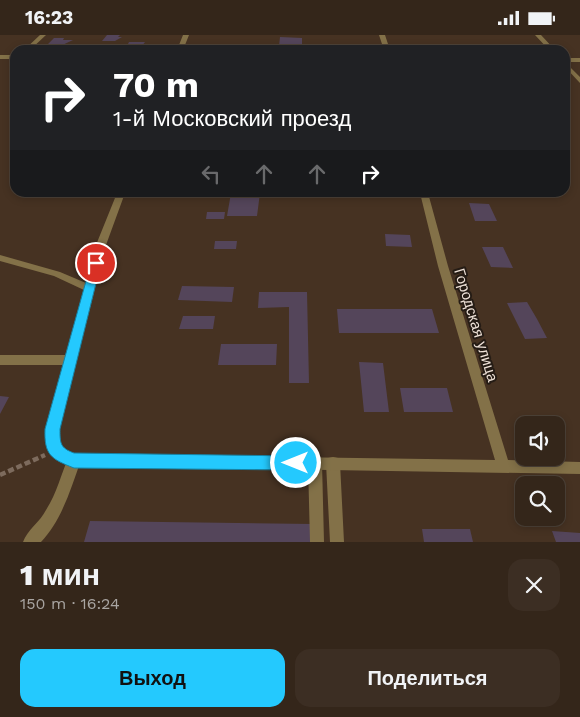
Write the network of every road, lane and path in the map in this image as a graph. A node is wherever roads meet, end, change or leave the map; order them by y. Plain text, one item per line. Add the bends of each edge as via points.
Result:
1 (43, 35) edge
2 (538, 35) edge
3 (32, 45) edge
4 (547, 45) edge
5 (570, 70) edge
6 (580, 81) edge
7 (119, 197) edge
8 (425, 197) edge
9 (0, 258) edge
10 (89, 288) junction
11 (0, 359) edge
12 (71, 360) junction
13 (54, 450) junction
14 (74, 460) junction
15 (315, 463) junction
16 (333, 463) junction
17 (503, 466) junction
18 (580, 468) edge
19 (0, 475) edge
20 (30, 542) edge
21 (317, 542) edge
22 (337, 542) edge

1 - 3 street
2 - 4 street
5 - 6 street
7 - 10 street
8 - 17 street, Городская улица
9 - 10 street via 57,273
10 - 12 street
11 - 12 street
12 - 13 street via 53,429
13 - 14 street
13 - 19 path
14 - 15 street
14 - 20 street via 53,516
15 - 16 street
15 - 21 street
16 - 17 street
16 - 22 street
17 - 18 street

